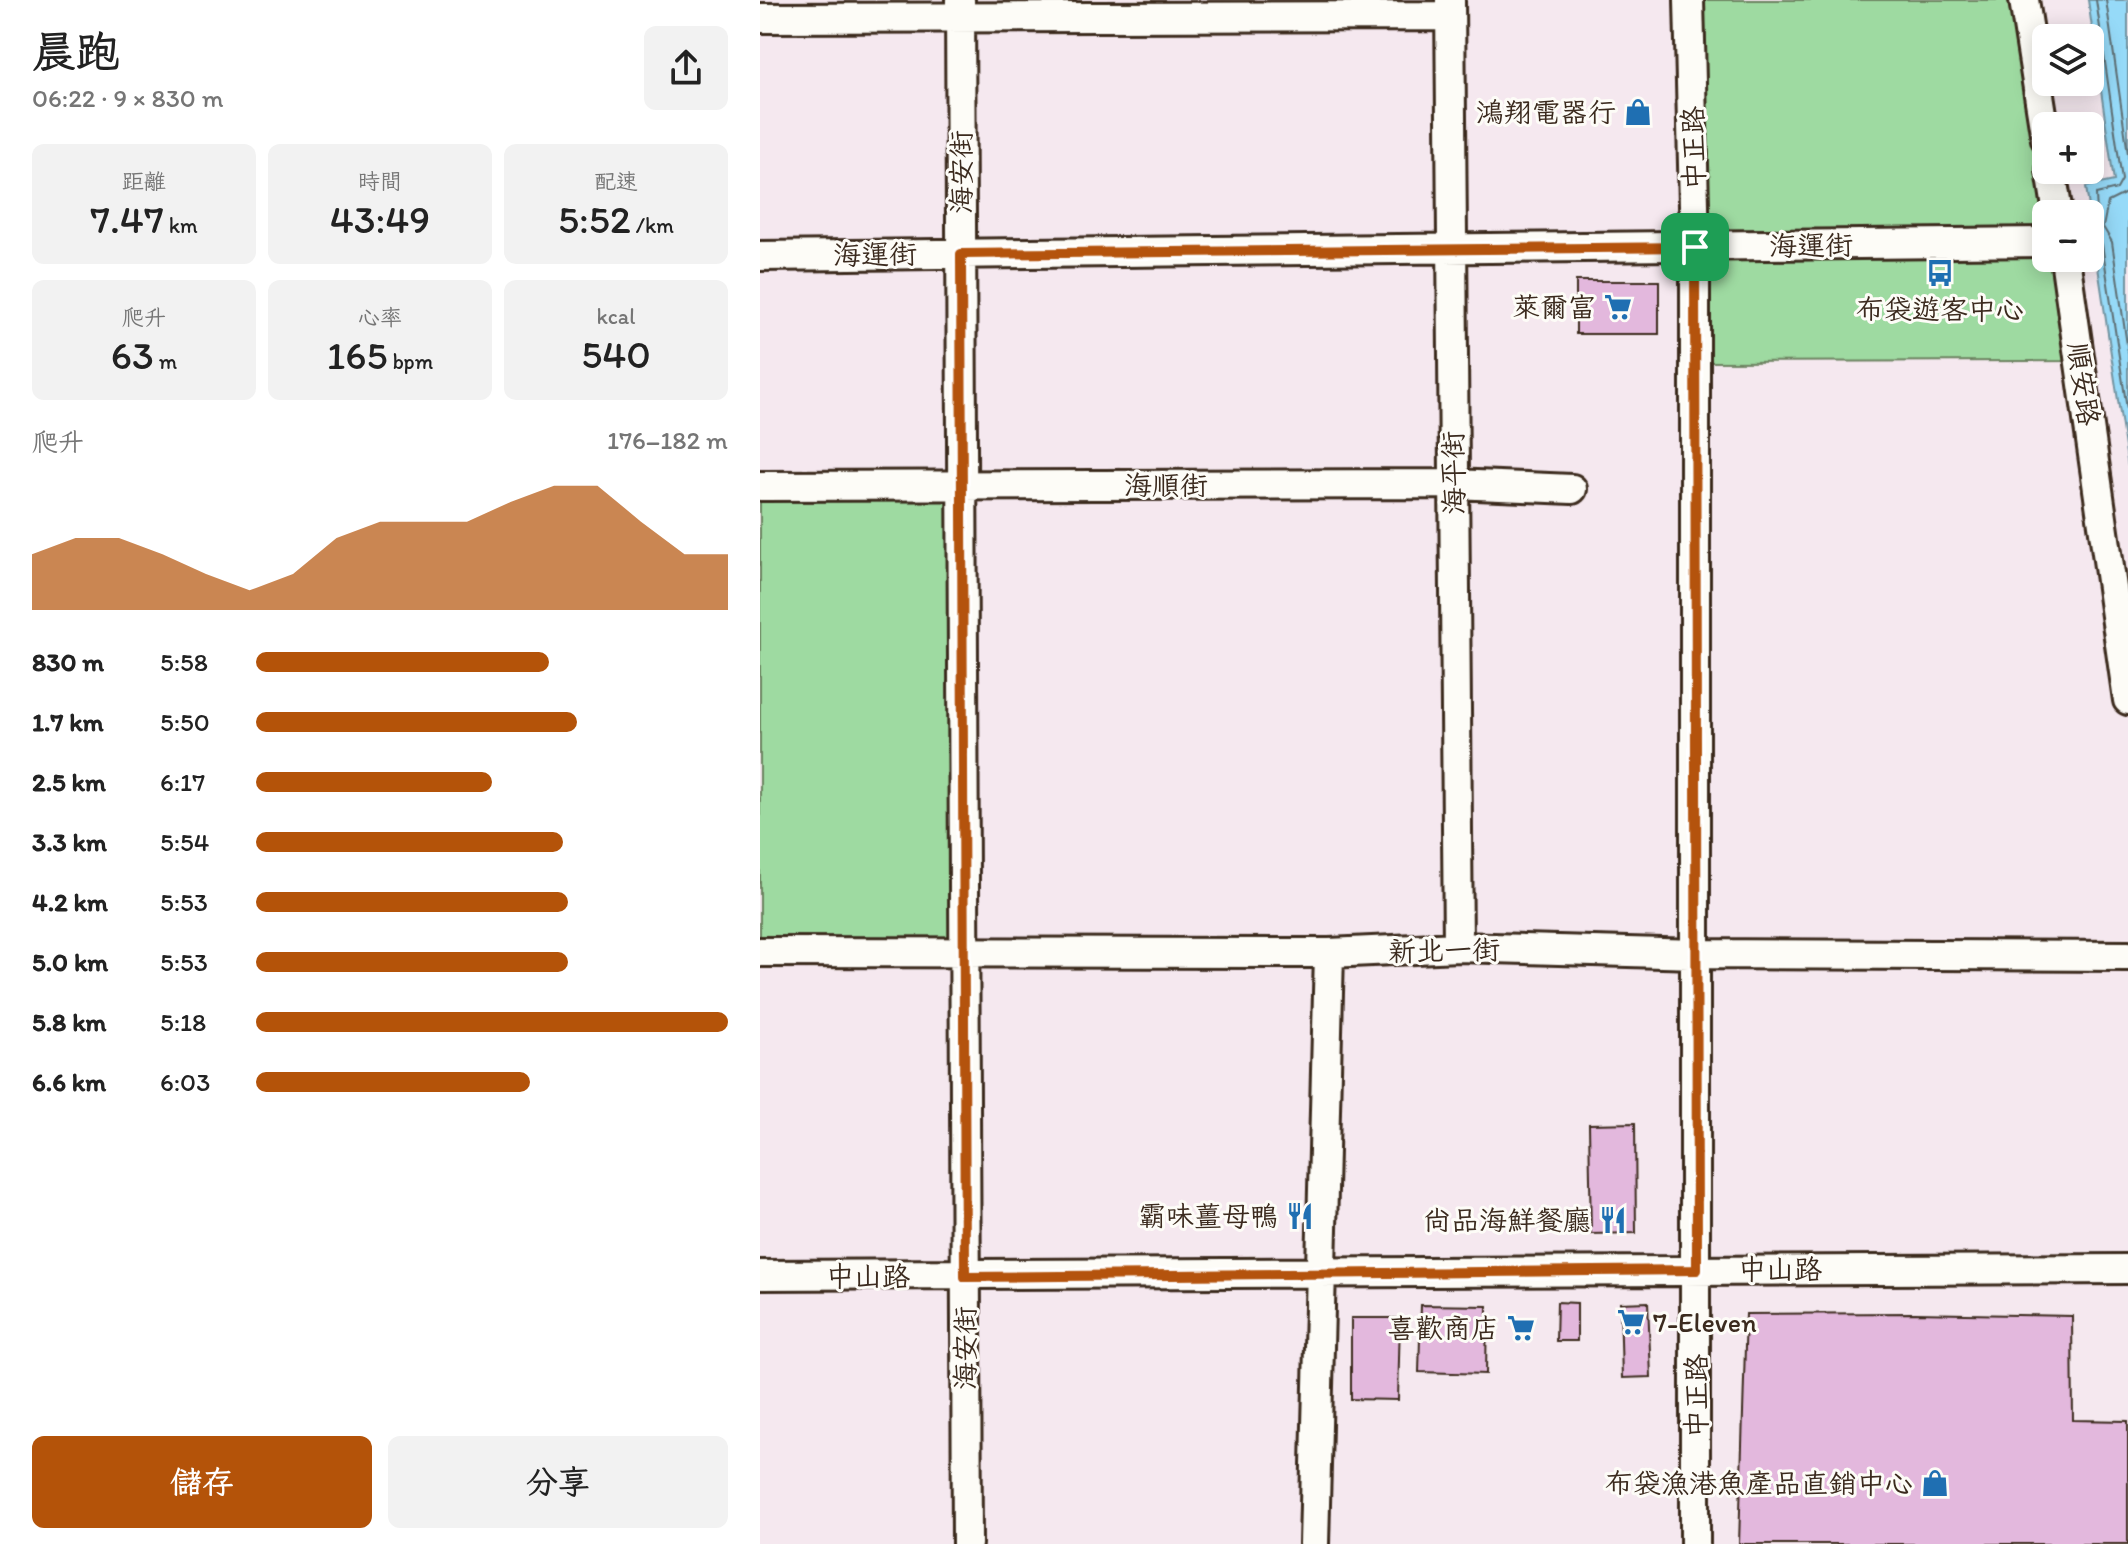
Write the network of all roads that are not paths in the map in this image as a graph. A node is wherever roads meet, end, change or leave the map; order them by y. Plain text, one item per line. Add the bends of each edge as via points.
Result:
1 (1689, 0) edge
2 (2024, 0) edge
3 (1450, 8) edge
4 (960, 9) edge
5 (760, 18) edge
6 (2042, 112) edge
7 (2032, 242) edge
8 (1695, 247) junction
9 (1450, 251) junction
10 (961, 254) junction
11 (760, 256) edge
12 (2067, 272) edge
13 (1453, 484) junction
14 (760, 486) edge
15 (961, 486) junction
16 (1572, 489) dead end
17 (2128, 700) edge
18 (1458, 947) junction
19 (760, 952) edge
20 (964, 952) junction
21 (1329, 953) junction
22 (1697, 954) junction
23 (2128, 956) edge
24 (2128, 1269) edge
25 (1697, 1270) junction
26 (1318, 1274) junction
27 (760, 1275) edge
28 (965, 1277) junction
29 (967, 1544) edge
30 (1314, 1544) edge
31 (1695, 1544) edge

1 - 8 street, 中正路
2 - 6 street
3 - 4 street
3 - 9 street, 海平街
4 - 5 street
4 - 10 street, 海安街
7 - 8 street, 海運街
8 - 9 street, 海運街
8 - 22 street, 中正路
9 - 10 street, 海運街
9 - 13 street, 海平街
10 - 11 street, 海運街
10 - 15 street, 海安街
12 - 17 street, 順安路
13 - 15 street, 海順街
13 - 16 street, 海順街
13 - 18 street, 海平街
14 - 15 street, 海順街
15 - 20 street, 海安街
18 - 21 street, 新北一街
18 - 22 street, 新北一街
19 - 20 street, 新北一街
20 - 21 street, 新北一街
20 - 28 street, 海安街
21 - 26 street
22 - 23 street, 新北一街
22 - 25 street, 中正路
24 - 25 street, 中山路
25 - 26 street, 中山路
25 - 31 street, 中正路
26 - 28 street, 中山路
26 - 30 street
27 - 28 street, 中山路
28 - 29 street, 海安街

